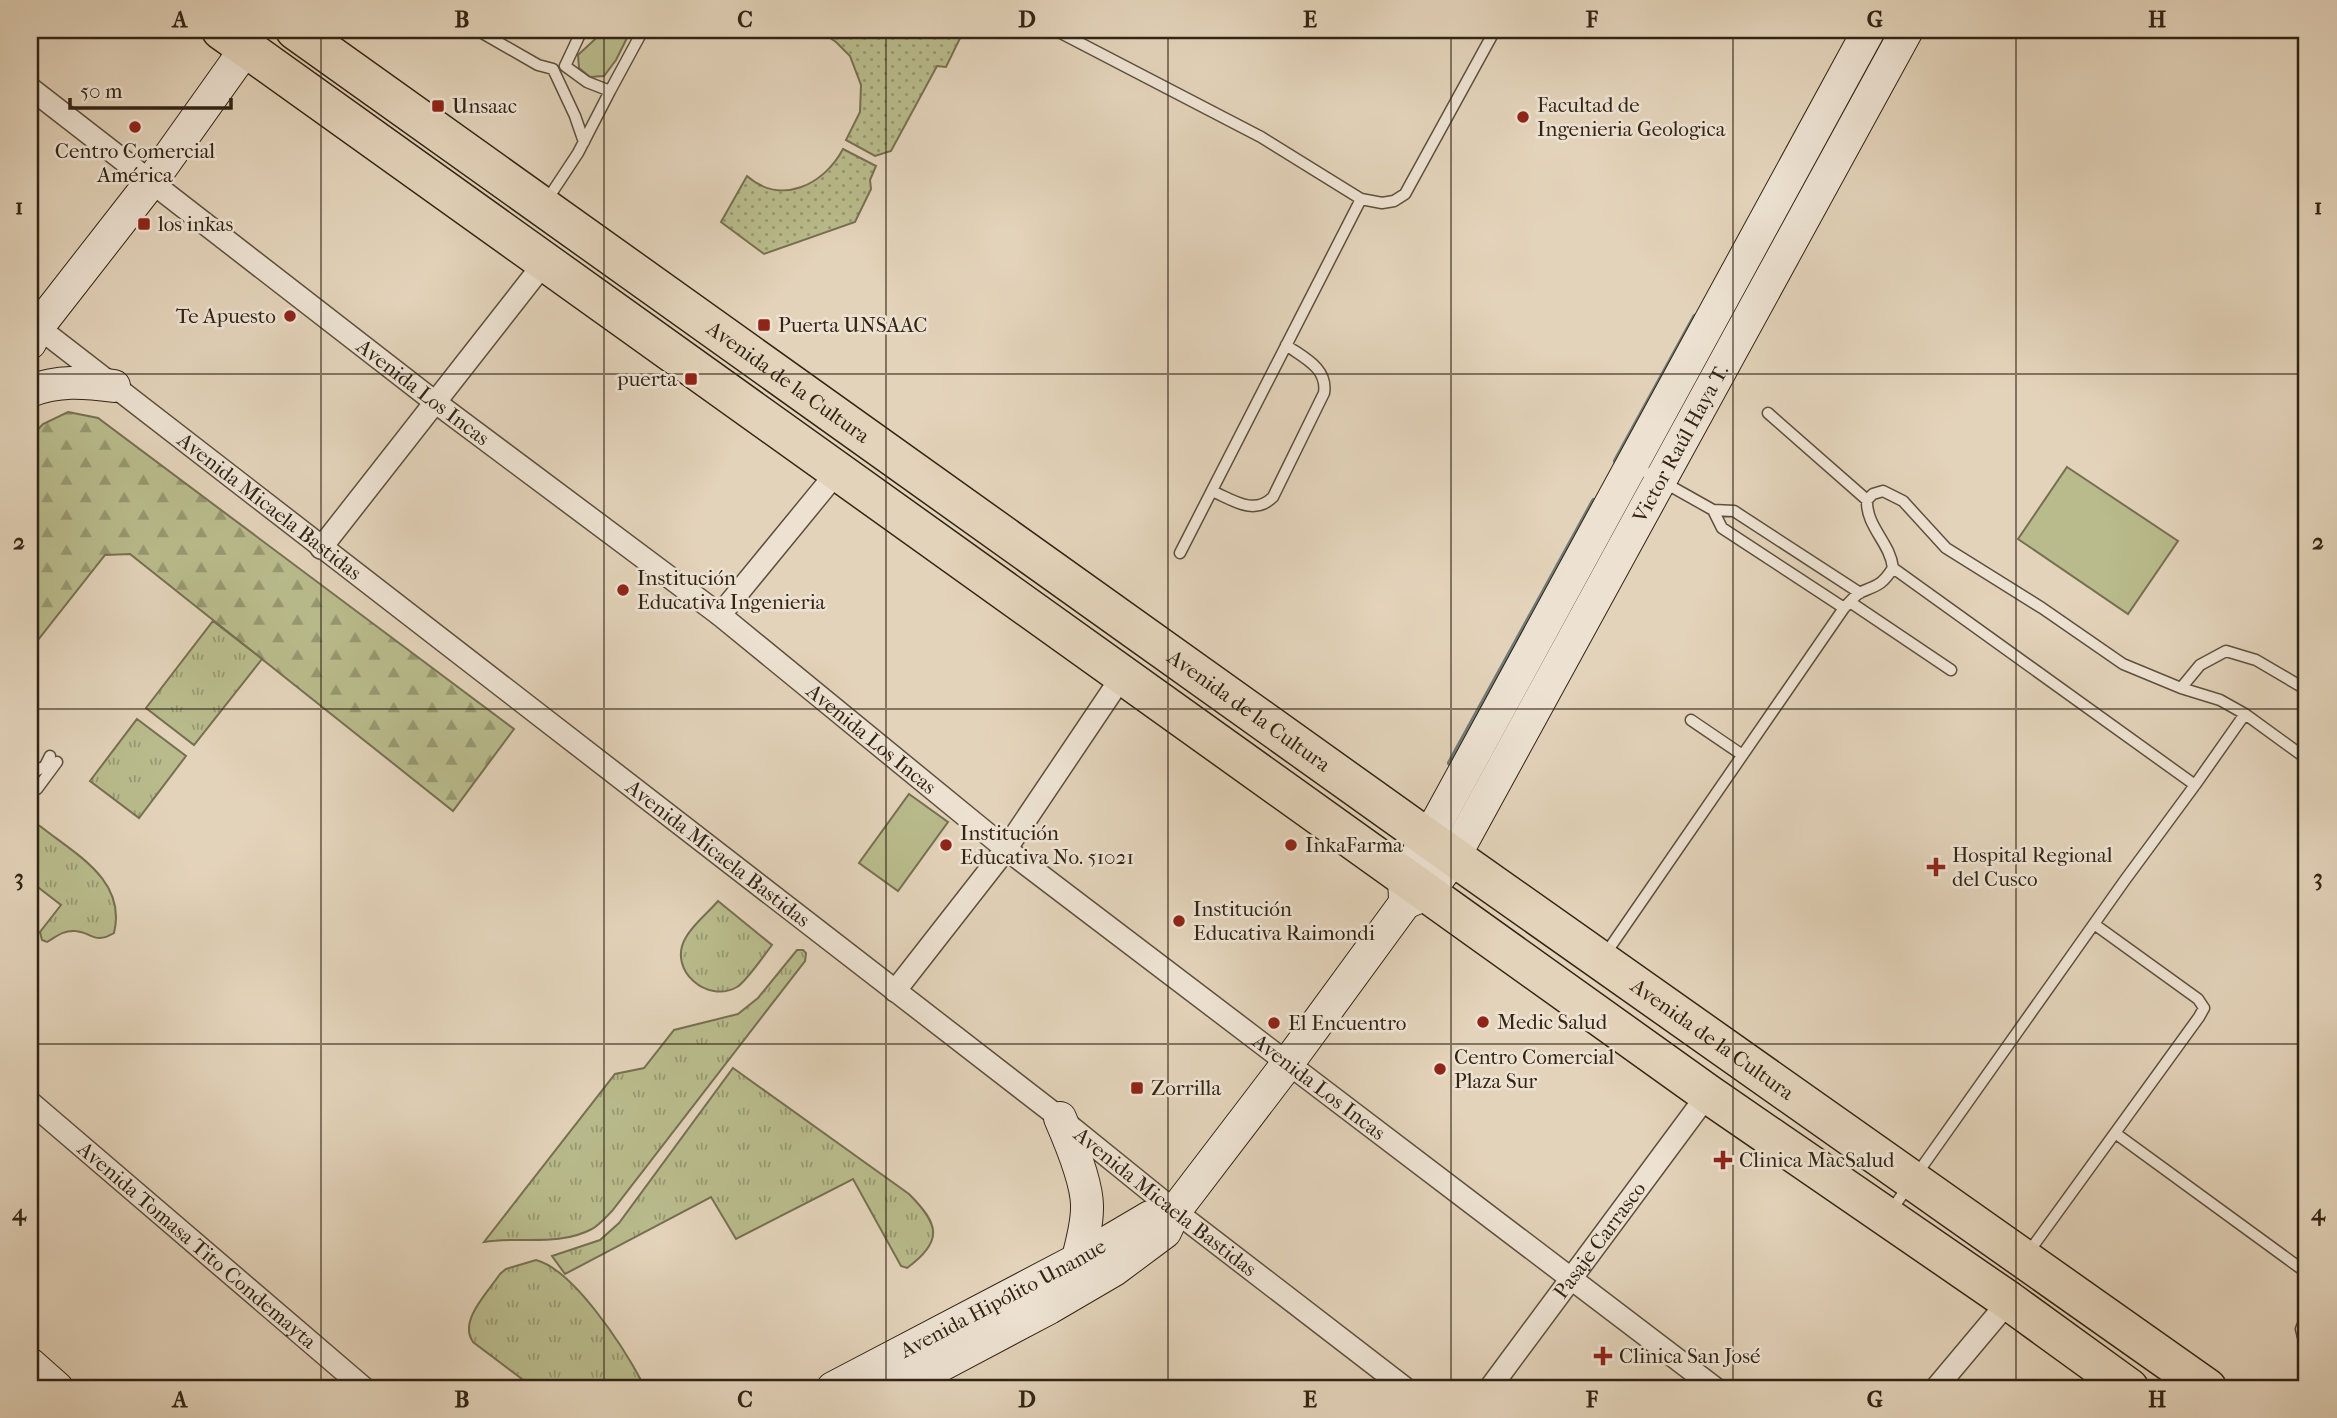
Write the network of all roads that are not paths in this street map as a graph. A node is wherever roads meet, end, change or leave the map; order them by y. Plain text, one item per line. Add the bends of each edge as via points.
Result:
1 (295, 30) edge
2 (477, 30) edge
3 (582, 30) edge
4 (643, 30) edge
5 (1055, 30) edge
6 (1495, 30) edge
7 (1869, 30) edge
8 (1907, 30) edge
9 (234, 39) edge
10 (565, 65) junction
11 (553, 69) junction
12 (30, 88) edge
13 (610, 90) junction
14 (584, 142) junction
15 (151, 182) junction
16 (1361, 199) junction
17 (543, 207) junction
18 (545, 262) junction
19 (33, 330) edge
20 (1286, 345) junction
21 (114, 386) junction
22 (30, 391) edge
23 (435, 402) junction
24 (1768, 413) dead end
25 (1632, 464) junction
26 (838, 471) junction
27 (1661, 480) junction
28 (1212, 491) junction
29 (1867, 500) junction
30 (1713, 510) junction
31 (321, 548) junction
32 (1180, 553) dead end
33 (1892, 568) junction
34 (1860, 593) junction
35 (1847, 605) junction
36 (720, 615) junction
37 (1951, 670) dead end
38 (1123, 675) junction
39 (2181, 688) junction
40 (2307, 690) edge
41 (2245, 714) junction
42 (1691, 720) dead end
43 (1741, 754) junction
44 (2307, 759) edge
45 (30, 774) edge
46 (2195, 785) junction
47 (37, 789) dead end
48 (1441, 847) junction
49 (1006, 849) junction
50 (1412, 891) junction
51 (2094, 924) junction
52 (1601, 960) junction
53 (895, 991) junction
54 (1288, 1063) junction
55 (1708, 1094) junction
56 (30, 1102) edge
57 (1060, 1118) junction
58 (2115, 1133) junction
59 (1912, 1180) junction
60 (1175, 1211) junction
61 (1887, 1217) junction
62 (2024, 1259) junction
63 (1077, 1260) junction
64 (2307, 1273) edge
65 (1572, 1278) junction
66 (1067, 1298) junction
67 (2008, 1301) junction
68 (2307, 1315) edge
69 (2307, 1341) edge
70 (30, 1364) edge
71 (57, 1388) edge
72 (364, 1388) edge
73 (833, 1388) edge
74 (898, 1388) edge
75 (1405, 1388) edge
76 (1490, 1388) edge
77 (1715, 1388) edge
78 (1936, 1388) edge
79 (2129, 1388) edge
80 (2207, 1388) edge

1 - 17 highway, Avenida de la Cultura
2 - 11 lane
3 - 10 lane
4 - 13 lane
5 - 16 lane via 1261,138
6 - 16 lane via 1405,194 1382,203
7 - 25 street, Victor Raúl Haya T.
8 - 27 street, Victor Raúl Haya T.
9 - 15 street
9 - 18 highway, Avenida de la Cultura
10 - 11 lane
10 - 13 lane via 587,82
11 - 14 lane
12 - 15 street, Avenida Los Incas
13 - 14 lane
14 - 17 lane
15 - 19 street
15 - 23 street, Avenida Los Incas
16 - 20 lane
17 - 48 highway, Avenida de la Cultura
18 - 23 street
18 - 26 highway, Avenida de la Cultura
19 - 21 street, Avenida Micaela Bastidas
20 - 28 lane
20 - 28 lane via 1318,368 1325,384 1273,497 1256,507
21 - 22 street via 69,382
21 - 31 street, Avenida Micaela Bastidas
23 - 31 street
23 - 36 street, Avenida Los Incas
24 - 29 lane
25 - 27 lane
25 - 48 street, Victor Raúl Haya T.
26 - 36 street
26 - 38 highway, Avenida de la Cultura
27 - 30 lane
27 - 48 street, Victor Raúl Haya T.
28 - 32 lane
29 - 33 lane via 1866,514 1888,547
29 - 39 lane via 1882,491 1903,501 1946,548 2123,664
30 - 34 lane via 1734,511
30 - 35 lane via 1722,528
31 - 53 street, Avenida Micaela Bastidas
33 - 34 lane via 1885,581
33 - 46 lane
34 - 35 lane
35 - 37 lane
35 - 43 lane
36 - 49 street, Avenida Los Incas
38 - 49 street
38 - 50 highway, Avenida de la Cultura
39 - 40 lane via 2200,665 2226,651 2256,660
39 - 41 lane via 2220,700
41 - 44 lane
41 - 46 lane
42 - 43 lane
43 - 52 lane
45 - 47 lane via 53,759
46 - 51 lane
48 - 50 street, Avenida Hipólito Unanue
48 - 52 highway, Avenida de la Cultura
49 - 53 street
49 - 54 street, Avenida Los Incas
50 - 54 street, Avenida Hipólito Unanue
50 - 55 highway, Avenida de la Cultura
51 - 58 lane via 2198,999 2204,1008
51 - 59 lane
52 - 59 highway, Avenida de la Cultura
53 - 57 street, Avenida Micaela Bastidas
54 - 60 street, Avenida Hipólito Unanue
54 - 65 street, Avenida Los Incas
55 - 61 highway, Avenida de la Cultura
55 - 65 street, Pasaje Carrasco
56 - 72 street, Avenida Tomasa Tito Condemayta
57 - 60 street, Avenida Micaela Bastidas
57 - 63 street via 1088,1209
58 - 62 lane
58 - 64 lane
59 - 61 lane
59 - 62 highway, Avenida de la Cultura
60 - 63 street, Avenida Hipólito Unanue via 1150,1217
60 - 66 street, Avenida Hipólito Unanue via 1165,1231
60 - 75 street, Avenida Micaela Bastidas
61 - 67 highway, Avenida de la Cultura
62 - 80 highway, Avenida de la Cultura
63 - 66 street
63 - 73 street, Avenida Hipólito Unanue
65 - 76 street, Pasaje Carrasco
65 - 77 street, Avenida Los Incas
66 - 74 street, Avenida Hipólito Unanue
67 - 78 street
67 - 79 highway, Avenida de la Cultura
68 - 69 lane via 2301,1329
70 - 71 street

